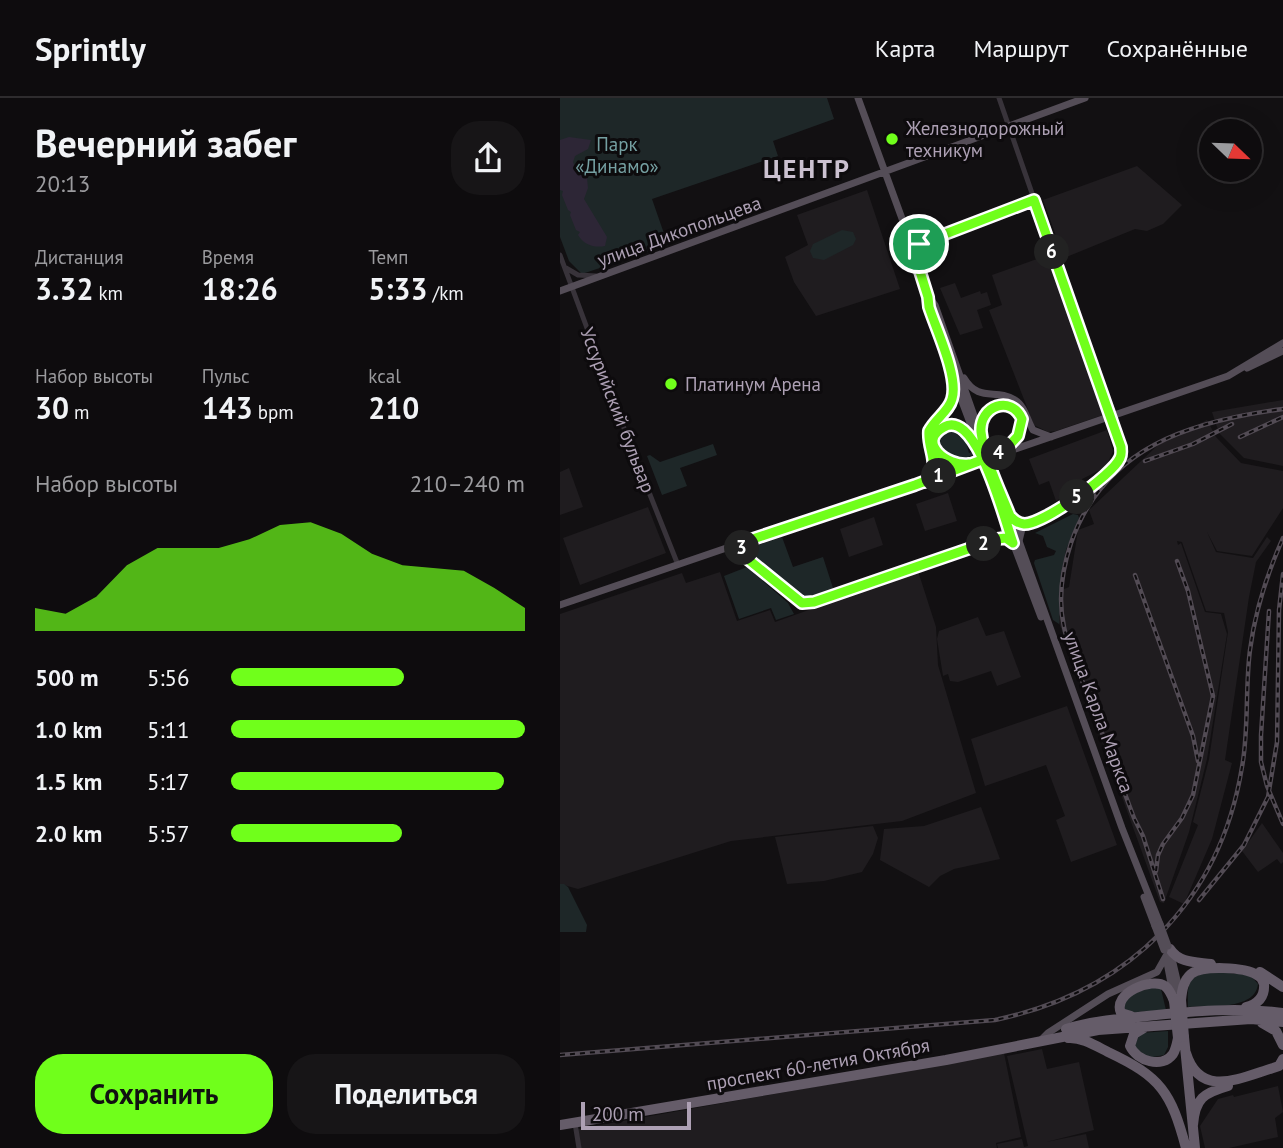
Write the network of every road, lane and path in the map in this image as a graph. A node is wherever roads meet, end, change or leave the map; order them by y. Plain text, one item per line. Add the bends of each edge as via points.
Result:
1 (858, 98) edge
2 (999, 98) edge
3 (1085, 98) edge
4 (1007, 126) junction
5 (884, 171) junction
6 (1034, 200) junction
7 (912, 246) junction
8 (560, 255) edge
9 (563, 264) junction
10 (602, 276) junction
11 (571, 287) junction
12 (560, 291) edge
13 (928, 297) junction
14 (1283, 343) edge
15 (1283, 351) edge
16 (953, 355) junction
17 (1233, 373) junction
18 (952, 376) junction
19 (1110, 418) junction
20 (1025, 419) junction
21 (1055, 437) junction
22 (983, 451) junction
23 (934, 452) junction
24 (1003, 452) junction
25 (969, 464) junction
26 (924, 482) junction
27 (1007, 519) junction
28 (1026, 524) junction
29 (997, 539) junction
30 (744, 542) junction
31 (1016, 542) junction
32 (728, 547) junction
33 (744, 556) junction
34 (678, 565) junction
35 (560, 605) edge
36 (1157, 925) junction
37 (1167, 950) junction
38 (1283, 987) edge
39 (1177, 1001) junction
40 (1209, 1011) junction
41 (1283, 1013) edge
42 (1167, 1014) junction
43 (1251, 1019) junction
44 (1283, 1022) edge
45 (1151, 1025) junction
46 (1181, 1038) junction
47 (1040, 1041) junction
48 (1283, 1045) edge
49 (1186, 1053) junction
50 (1283, 1059) edge
51 (1283, 1068) edge
52 (575, 1123) junction
53 (560, 1125) edge
54 (1193, 1125) junction
55 (579, 1148) edge
56 (1188, 1148) edge
57 (1195, 1148) edge

1 - 5 main road, улица Карла Маркса
2 - 4 street
3 - 4 main road, улица Дикопольцева
4 - 5 main road, улица Дикопольцева
4 - 6 street
5 - 7 main road, улица Карла Маркса
5 - 10 main road, улица Дикопольцева
6 - 7 street
6 - 19 street
7 - 13 main road, улица Карла Маркса
8 - 9 street, Уссурийский бульвар
9 - 10 street via 578,275
9 - 11 street, Уссурийский бульвар
10 - 11 main road, улица Дикопольцева
11 - 12 main road, улица Дикопольцева
11 - 34 street, Уссурийский бульвар
13 - 16 main road, улица Карла Маркса via 935,304
13 - 18 main road, улица Карла Маркса
14 - 17 main road
15 - 17 main road
16 - 20 main road via 973,390 1015,400
16 - 22 main road, улица Карла Маркса
17 - 19 main road
18 - 22 main road, улица Карла Маркса
18 - 23 main road via 953,399 929,433
19 - 21 main road
19 - 28 main road via 1121,451 1117,463 1071,501
20 - 21 main road via 1037,433
20 - 22 main road via 1006,404 988,410 981,427
20 - 24 main road via 1018,436
21 - 24 main road
22 - 23 main road via 964,429 952,425 937,433
22 - 27 main road, улица Карла Маркса, bridge
23 - 25 main road via 950,462
23 - 26 main road via 934,468
24 - 25 main road
25 - 26 main road
26 - 30 main road
27 - 28 main road
27 - 29 main road via 1004,533
27 - 31 main road, улица Карла Маркса, bridge
28 - 31 main road
29 - 31 main road
29 - 33 main road via 807,604 797,601
30 - 32 main road
30 - 33 main road
31 - 36 main road, улица Карла Маркса
31 - 36 main road, улица Карла Маркса
32 - 33 main road
32 - 34 main road
34 - 35 main road
36 - 37 main road, bridge
37 - 38 highway via 1183,961 1251,969
37 - 39 main road
37 - 47 main road via 1157,972 1108,994
39 - 40 highway via 1186,980 1202,969 1250,972 1264,984 1261,999 1252,1006
39 - 42 highway via 1167,988 1155,983 1128,992 1119,1003 1127,1017
39 - 46 highway, bridge
40 - 41 highway, проспект 60-летия Октября
40 - 42 highway, проспект 60-летия Октября
42 - 47 highway, проспект 60-летия Октября via 1075,1026
43 - 44 highway, проспект 60-летия Октября
43 - 45 highway, проспект 60-летия Октября
43 - 48 highway via 1273,1027
45 - 46 highway via 1138,1030 1131,1040 1132,1051 1140,1058 1168,1059
45 - 47 highway, проспект 60-летия Октября
46 - 49 highway
46 - 56 highway
47 - 52 highway, проспект 60-летия Октября
47 - 56 highway via 1072,1037 1141,1068 1172,1103
49 - 50 highway via 1200,1076 1222,1083 1279,1066
49 - 54 highway
51 - 54 highway via 1208,1093 1197,1106
52 - 53 highway, проспект 60-летия Октября
52 - 55 street
54 - 57 highway

